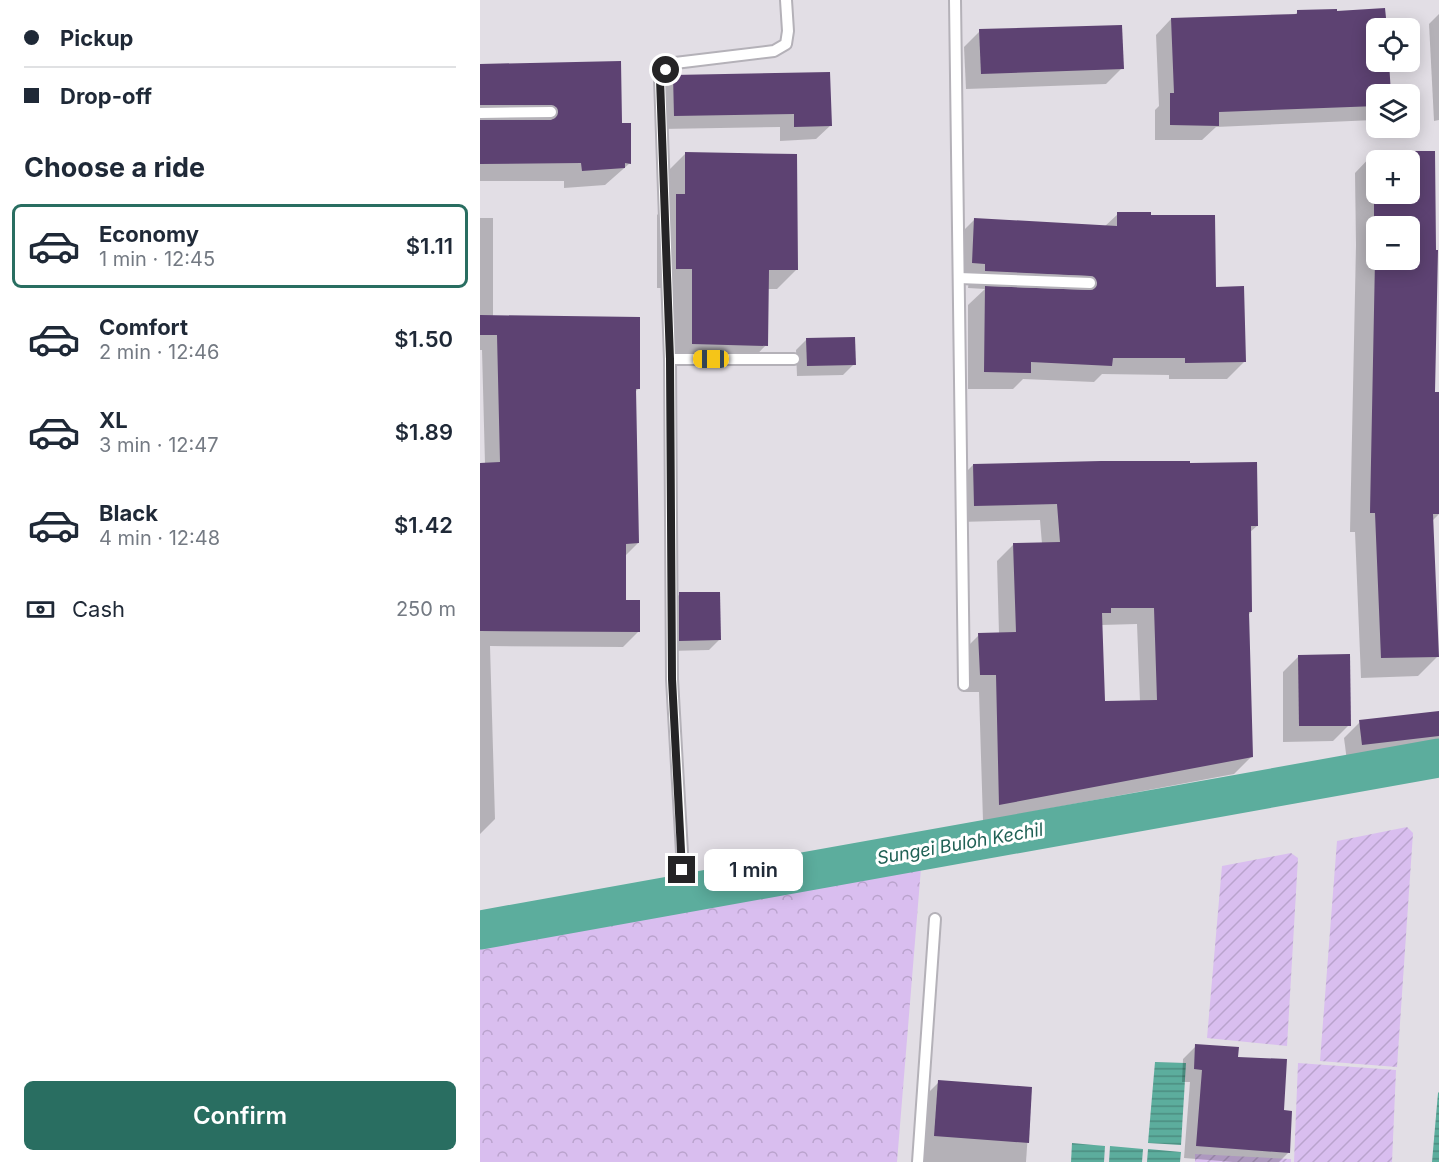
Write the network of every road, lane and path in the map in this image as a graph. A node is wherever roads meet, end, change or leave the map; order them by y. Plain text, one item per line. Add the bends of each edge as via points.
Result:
1 (786, 0) edge
2 (955, 0) edge
3 (551, 112) dead end
4 (480, 113) edge
5 (958, 278) junction
6 (1090, 283) dead end
7 (670, 359) junction
8 (794, 359) dead end
9 (964, 685) dead end
10 (682, 870) dead end
11 (935, 919) dead end
12 (918, 1162) edge

1 - 7 lane via 786,44 774,51 675,63 660,79
2 - 5 lane
3 - 4 lane
5 - 6 lane
5 - 9 lane
7 - 8 lane
7 - 10 lane via 672,679
11 - 12 lane

